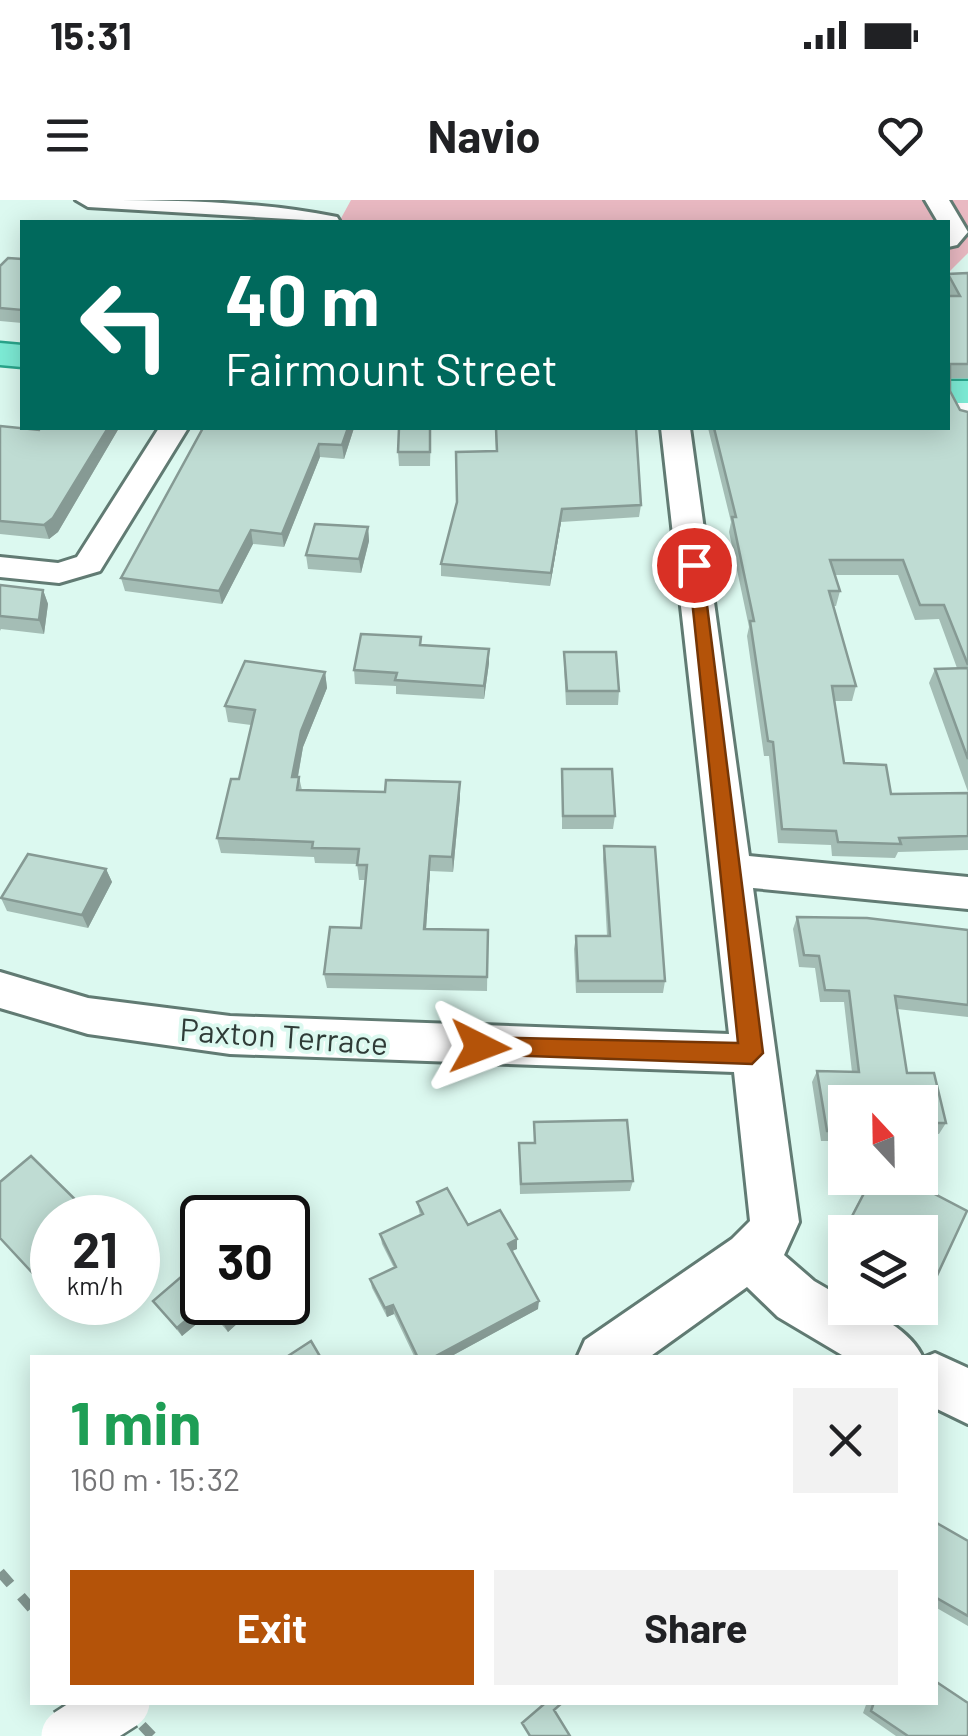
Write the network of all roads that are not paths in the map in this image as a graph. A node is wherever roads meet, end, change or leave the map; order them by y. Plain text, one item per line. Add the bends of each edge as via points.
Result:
1 (88, 200) edge
2 (319, 220) edge
3 (172, 430) edge
4 (676, 430) edge
5 (0, 566) edge
6 (732, 870) junction
7 (968, 894) edge
8 (0, 990) edge
9 (752, 1053) junction
10 (750, 1256) junction
11 (607, 1355) edge
12 (892, 1355) edge
13 (938, 1381) edge
14 (968, 1397) edge
15 (117, 1705) edge
16 (69, 1736) edge

1 - 2 street
3 - 5 street via 95,559 69,572
4 - 6 street
6 - 7 street
6 - 9 street
8 - 9 street, Paxton Terrace via 104,1018 289,1038
9 - 10 street via 775,1222
10 - 11 street
10 - 12 street via 796,1299
13 - 14 street
15 - 16 street, bridge

